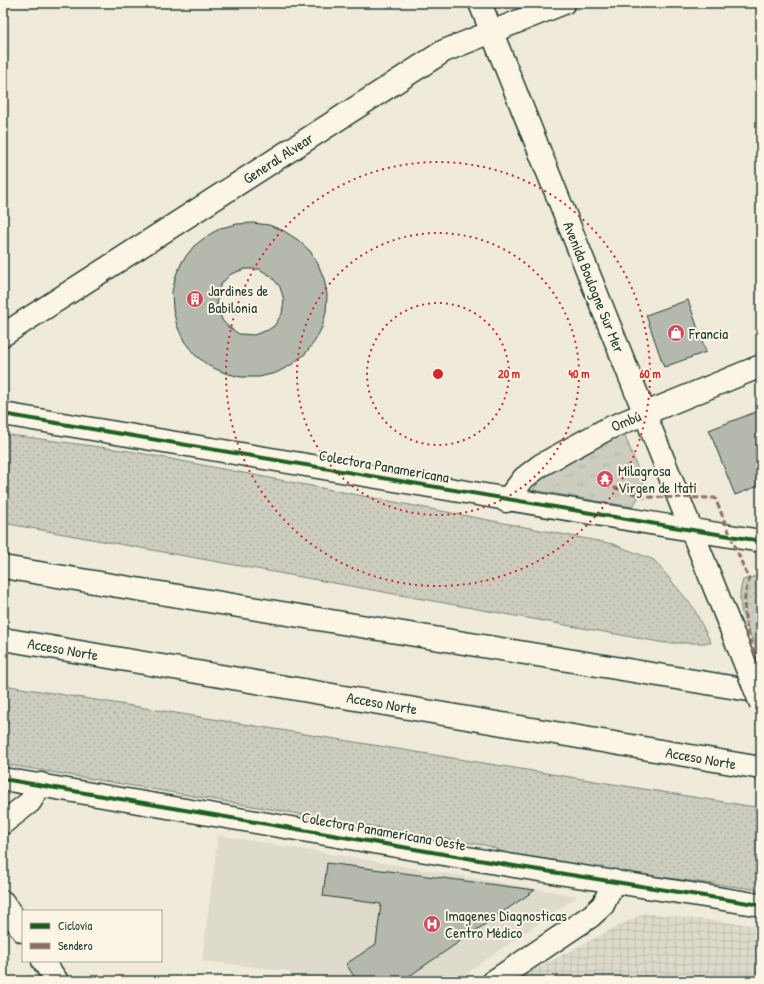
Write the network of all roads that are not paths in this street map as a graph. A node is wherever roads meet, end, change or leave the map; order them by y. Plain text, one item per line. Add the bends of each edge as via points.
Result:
1 (480, 3) edge
2 (564, 3) edge
3 (491, 32) junction
4 (3, 335) edge
5 (761, 366) edge
6 (645, 413) junction
7 (3, 414) edge
8 (506, 501) junction
9 (691, 530) junction
10 (761, 541) edge
11 (3, 567) edge
12 (3, 639) edge
13 (761, 692) edge
14 (761, 704) edge
15 (761, 768) edge
16 (3, 779) edge
17 (41, 784) junction
18 (3, 823) edge
19 (614, 882) junction
20 (3, 902) edge
21 (761, 905) edge
22 (22, 930) edge
23 (44, 962) edge
24 (57, 981) edge
25 (494, 981) edge

1 - 3 main road, Avenida Boulogne Sur Mer
2 - 3 main road, General Alvear
3 - 4 main road, General Alvear via 444,51
3 - 6 main road, Avenida Boulogne Sur Mer
5 - 6 main road, Ombú
6 - 8 main road, Ombú via 607,429 541,465 524,478
6 - 9 main road, Avenida Boulogne Sur Mer
7 - 8 main road, Colectora Panamericana via 204,446
8 - 9 main road, Colectora Panamericana
9 - 10 main road, Colectora Panamericana
9 - 14 main road, Avenida Boulogne Sur Mer, bridge
11 - 13 main road
12 - 15 main road, Acceso Norte
16 - 17 main road, Colectora Panamericana Oeste
17 - 18 main road via 30,802
17 - 19 main road, Colectora Panamericana Oeste
19 - 21 main road, Colectora Panamericana Oeste
19 - 25 main road via 603,905 591,916
20 - 22 main road
23 - 24 main road

